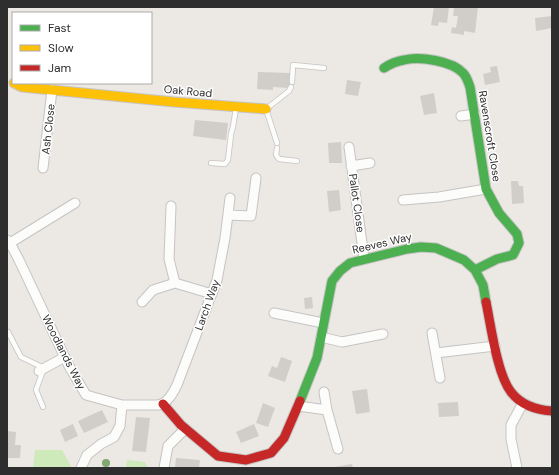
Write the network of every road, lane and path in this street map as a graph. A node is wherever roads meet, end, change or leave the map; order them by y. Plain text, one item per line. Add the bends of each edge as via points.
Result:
1 (324, 68) dead end
2 (384, 68) dead end
3 (15, 84) edge
4 (52, 90) junction
5 (236, 108) junction
6 (266, 109) junction
7 (475, 114) junction
8 (461, 116) dead end
9 (349, 147) dead end
10 (297, 161) dead end
11 (211, 163) dead end
12 (370, 163) dead end
13 (351, 166) junction
14 (43, 168) dead end
15 (256, 178) dead end
16 (486, 189) junction
17 (230, 198) dead end
18 (403, 200) dead end
19 (75, 203) dead end
20 (171, 206) dead end
21 (228, 215) junction
22 (9, 242) edge
23 (364, 258) junction
24 (475, 270) junction
25 (175, 282) junction
26 (212, 294) junction
27 (142, 302) dead end
28 (274, 313) dead end
29 (323, 323) junction
30 (8, 332) dead end
31 (432, 333) dead end
32 (383, 334) dead end
33 (321, 337) junction
34 (495, 346) junction
35 (436, 353) junction
36 (65, 357) junction
37 (42, 369) junction
38 (440, 378) dead end
39 (324, 392) dead end
40 (523, 403) junction
41 (162, 404) junction
42 (122, 405) junction
43 (298, 406) junction
44 (43, 407) dead end
45 (327, 410) junction
46 (552, 411) edge
47 (185, 429) junction
48 (338, 449) dead end
49 (247, 464) edge
50 (81, 468) edge
51 (164, 468) edge
52 (517, 468) edge

1 - 6 lane via 293,65 289,91
2 - 7 street, Ravenscroft Close via 406,59 428,59 460,71 470,87
3 - 4 street, Oak Road
4 - 5 street, Oak Road
4 - 14 street, Ash Close
5 - 6 street, Oak Road
5 - 11 lane via 228,160 225,164
6 - 10 lane via 277,146 276,155 279,159
7 - 8 street
7 - 16 street, Ravenscroft Close
9 - 13 street, Pallot Close
12 - 13 street
13 - 23 street, Pallot Close
15 - 21 street via 251,216
16 - 18 street, Ravenscroft Close via 439,198
16 - 24 street, Ravenscroft Close via 499,213 517,234 518,243 514,255
17 - 21 street, Larch Way
19 - 22 street
20 - 25 street via 169,259
21 - 26 street, Larch Way via 220,266
22 - 36 street, Woodlands Way
23 - 24 street, Reeves Way via 421,247 436,248 464,260
23 - 29 street, Reeves Way via 350,263 332,282
24 - 34 street, Reeves Way via 483,285
25 - 26 street
25 - 27 street via 153,290
26 - 41 street, Larch Way via 177,385 171,396
28 - 29 street
29 - 33 street, Reeves Way
30 - 37 lane via 21,356
31 - 35 street
32 - 33 street via 342,342
33 - 43 street, Reeves Way
34 - 35 street
34 - 40 street, Reeves Way via 503,377 511,392
35 - 38 street
36 - 37 street
36 - 42 street, Woodlands Way via 86,395
37 - 44 lane via 36,390
39 - 45 street
40 - 46 street, Reeves Way
40 - 52 street via 511,426
41 - 42 street, Woodlands Way
41 - 47 street, Reeves Way
42 - 50 street via 120,426 114,437 87,455
43 - 45 street
43 - 49 street, Reeves Way via 284,438 271,453
45 - 48 street
47 - 49 street, Reeves Way via 218,456
47 - 51 street via 168,446

